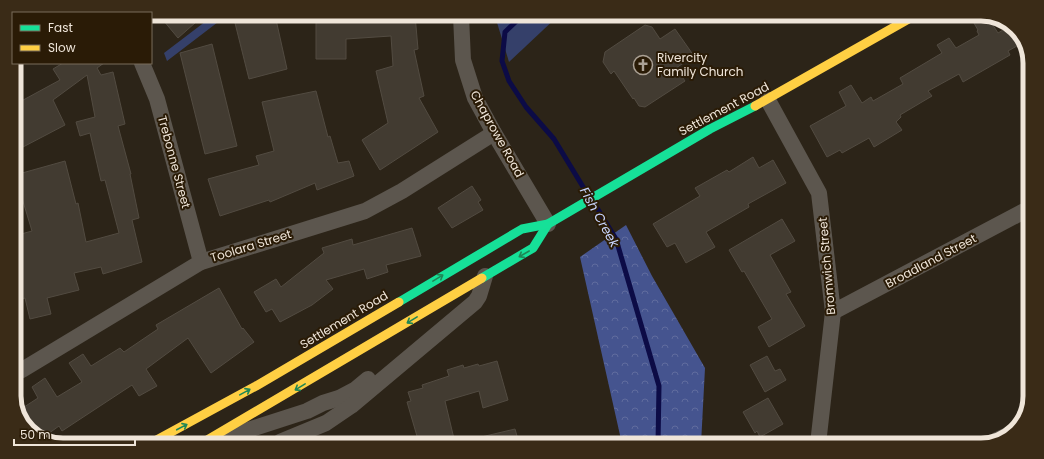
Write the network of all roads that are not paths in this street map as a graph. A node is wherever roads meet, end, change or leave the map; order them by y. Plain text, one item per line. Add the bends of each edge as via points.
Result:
1 (461, 21) edge
2 (905, 21) edge
3 (142, 64) edge
4 (768, 100) junction
5 (494, 133) junction
6 (1023, 212) edge
7 (548, 224) junction
8 (201, 262) junction
9 (478, 275) junction
10 (833, 312) junction
11 (386, 321) dead end
12 (344, 334) junction
13 (408, 358) junction
14 (21, 370) edge
15 (160, 438) edge
16 (211, 438) edge
17 (232, 438) edge
18 (290, 438) edge
19 (819, 438) edge

1 - 5 street, Chaprowe Road via 463,60 468,79
2 - 4 main road, Settlement Road
3 - 8 street, Trebonne Street via 157,98
4 - 7 main road, Settlement Road via 710,129
4 - 10 street, Bromwich Street via 819,193
5 - 7 street, Chaprowe Road
5 - 8 street, Toolara Street via 402,191 365,211
6 - 10 street, Broadland Street
7 -> 9 main road, Settlement Road via 533,248
12 -> 7 main road, Settlement Road via 522,229
8 - 14 street, Toolara Street
9 - 13 street via 479,296 475,302
9 -> 16 main road, Settlement Road via 274,402
10 - 19 street, Bromwich Street
11 - 12 main road
15 -> 12 main road, Settlement Road
13 - 17 street via 382,368 356,389 339,398
13 - 18 street via 351,406 326,423

